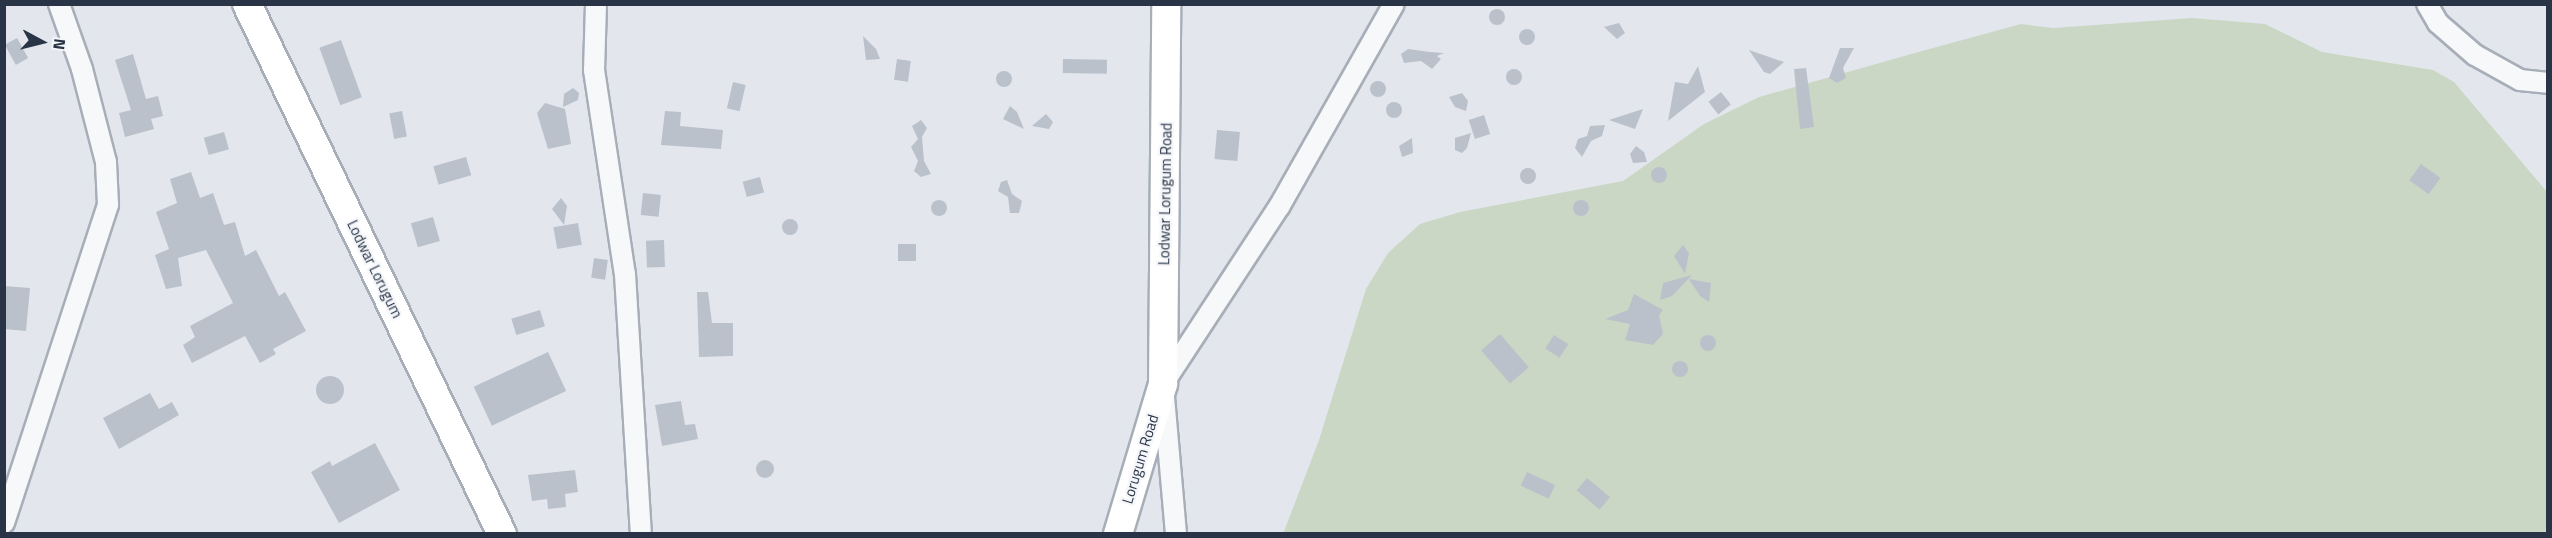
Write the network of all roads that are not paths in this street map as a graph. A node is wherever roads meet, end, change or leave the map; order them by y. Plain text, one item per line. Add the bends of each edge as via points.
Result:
1 (59, 4) edge
2 (247, 4) edge
3 (596, 4) edge
4 (1166, 4) edge
5 (1394, 4) edge
6 (2427, 4) edge
7 (2547, 83) edge
8 (1163, 384) junction
9 (4, 523) edge
10 (502, 534) edge
11 (641, 534) edge
12 (1118, 534) edge
13 (1176, 534) edge

1 - 9 street via 82,69 106,162 108,205
2 - 10 street, Lodwar Lorugum
3 - 11 street via 594,70 625,274
4 - 8 street, Lodwar Lorugum Road
5 - 8 street via 1279,207
6 - 7 street via 2438,23 2475,55 2520,80
8 - 12 street, Lorugum Road
8 - 13 street

